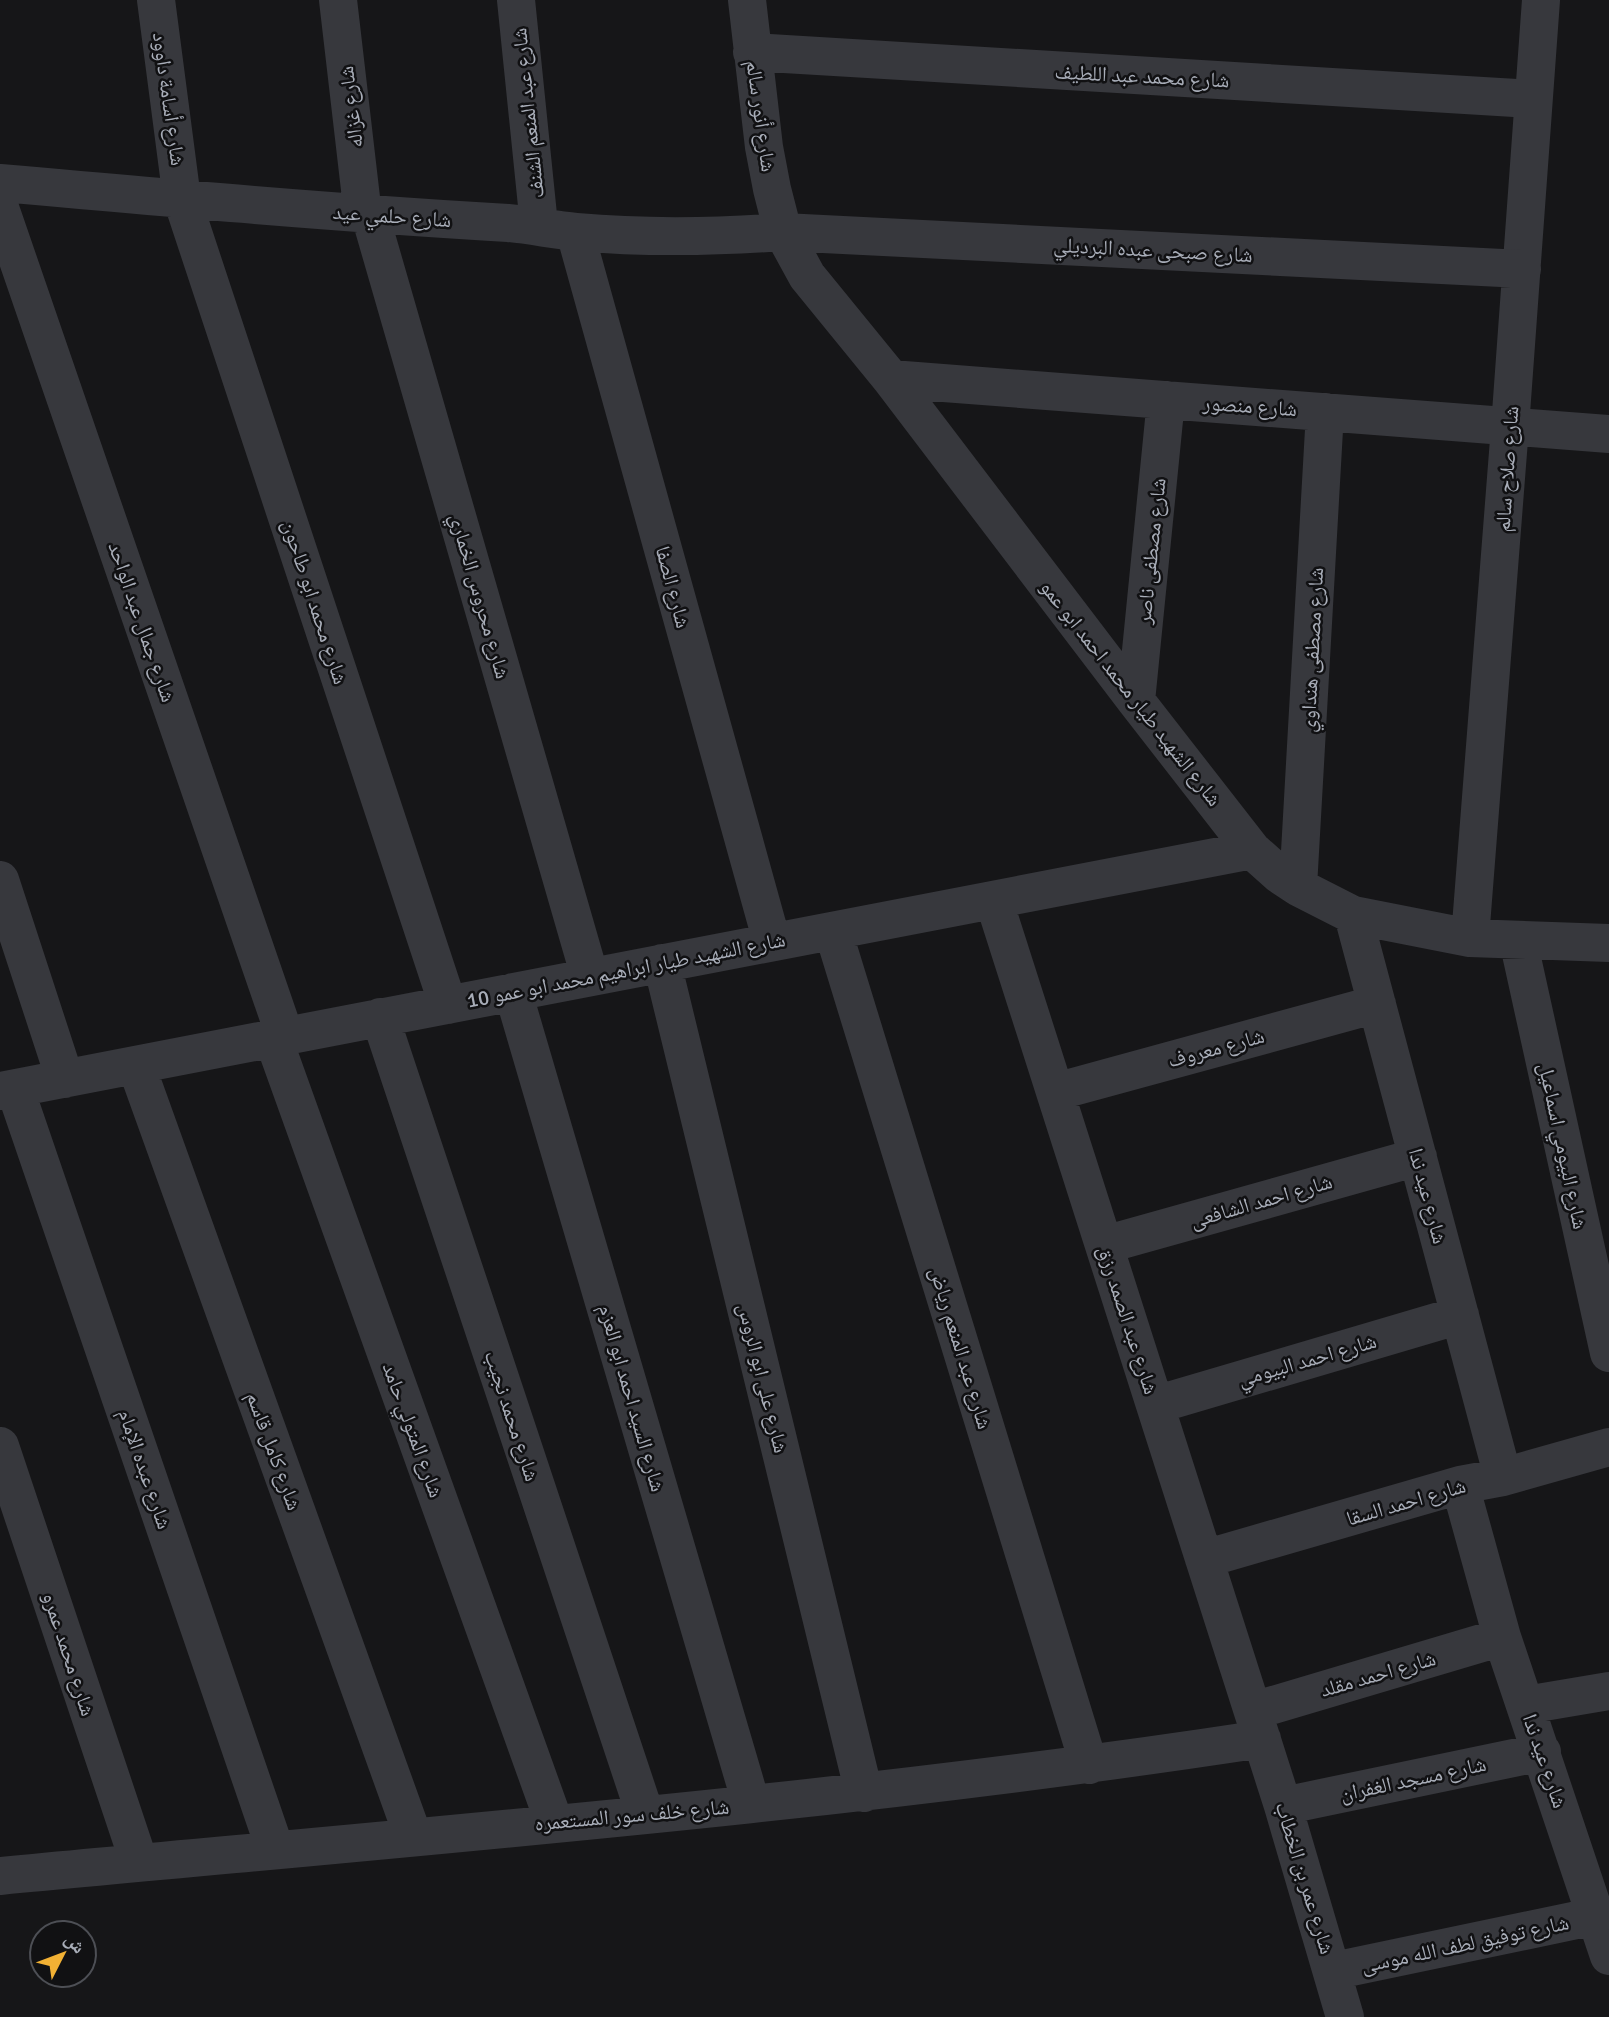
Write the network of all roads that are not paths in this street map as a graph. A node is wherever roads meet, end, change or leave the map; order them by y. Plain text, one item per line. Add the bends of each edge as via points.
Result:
1 (156, 0) edge
2 (338, 0) edge
3 (516, 0) edge
4 (747, 0) edge
5 (1541, 0) edge
6 (752, 52) junction
7 (1532, 99) junction
8 (0, 183) edge
9 (182, 199) junction
10 (0, 208) edge
11 (367, 215) junction
12 (557, 228) junction
13 (783, 232) junction
14 (1522, 269) junction
15 (891, 379) junction
16 (1166, 400) junction
17 (1325, 412) junction
18 (1510, 426) junction
19 (1609, 434) edge
20 (1136, 702) junction
21 (1252, 850) junction
22 (0, 880) edge
23 (1298, 887) junction
24 (994, 901) junction
25 (1353, 915) junction
26 (833, 931) junction
27 (1470, 937) junction
28 (1518, 940) junction
29 (772, 943) junction
30 (1609, 943) edge
31 (662, 963) junction
32 (590, 977) junction
33 (513, 992) junction
34 (1377, 1004) junction
35 (447, 1005) junction
36 (380, 1017) junction
37 (279, 1037) junction
38 (136, 1065) junction
39 (65, 1079) junction
40 (7, 1090) edge
41 (1055, 1092) junction
42 (1418, 1157) junction
43 (1104, 1245) junction
44 (1460, 1315) junction
45 (1609, 1353) edge
46 (1155, 1405) junction
47 (0, 1446) edge
48 (1609, 1447) edge
49 (1503, 1477) junction
50 (1460, 1485) junction
51 (1204, 1559) junction
52 (1502, 1637) junction
53 (1609, 1691) edge
54 (1526, 1705) junction
55 (1257, 1725) junction
56 (1542, 1752) junction
57 (1088, 1765) junction
58 (864, 1793) junction
59 (751, 1804) junction
60 (1283, 1806) junction
61 (645, 1814) junction
62 (554, 1822) junction
63 (413, 1836) junction
64 (275, 1849) junction
65 (139, 1863) junction
66 (0, 1876) edge
67 (1599, 1902) edge
68 (1609, 1956) edge
69 (1333, 1971) junction
70 (1345, 2017) edge

1 - 9 street, شارع أسامة داوود
2 - 11 street, شارع غزاله
3 - 12 street, شارع عبد المنعم الشنف
4 - 6 street, شارع أنور سالم
5 - 7 street, شارع صلاح سالم
6 - 7 street, شارع محمد عبد اللطيف
6 - 13 street, شارع أنور سالم via 764,147
7 - 14 street, شارع صلاح سالم
8 - 9 street, شارع حلمي عيد
9 - 11 street, شارع حلمي عيد
9 - 35 street, شارع محمد ابو طاحون
10 - 37 street, شارع جمال عبد الواحد
11 - 12 street, شارع حلمي عيد
11 - 32 street, شارع محروس الخماري
12 - 13 street, شارع حلمي عيد via 728,236
12 - 29 street, شارع الصفا
13 - 14 street, شارع صبحى عبده البرديلي
13 - 15 street, شارع الشهيد طيار محمد احمد ابو عمو via 807,276
14 - 18 street, شارع صلاح سالم
15 - 16 street, شارع منصور
15 - 20 street, شارع الشهيد طيار محمد احمد ابو عمو
16 - 17 street, شارع منصور
16 - 20 street, شارع مصطفى ناصر
17 - 18 street, شارع منصور
17 - 23 street, شارع مصطفى هنداوي
18 - 19 street, شارع منصور
18 - 27 street, شارع صلاح سالم
20 - 21 street, شارع الشهيد طيار محمد احمد ابو عمو
21 - 23 street, شارع الشهيد طيار محمد احمد ابو عمو
21 - 24 street, شارع الشهيد طيار ابراهيم محمد ابو عمو 10
22 - 39 street
23 - 25 street, شارع الشهيد طيار محمد احمد ابو عمو
24 - 26 street, شارع الشهيد طيار ابراهيم محمد ابو عمو 10
24 - 41 street, شارع عبد الصمد رزق
25 - 27 street, شارع الشهيد طيار محمد احمد ابو عمو
25 - 34 street, شارع عيد ندا
26 - 29 street, شارع الشهيد طيار ابراهيم محمد ابو عمو 10
26 - 57 street, شارع عبد المنعم رياض
27 - 28 street, شارع الشهيد طيار محمد احمد ابو عمو
28 - 30 street, شارع الشهيد طيار محمد احمد ابو عمو
28 - 45 street, شارع البيومي اسماعيل
29 - 31 street, شارع الشهيد طيار ابراهيم محمد ابو عمو 10
31 - 32 street, شارع الشهيد طيار ابراهيم محمد ابو عمو 10
31 - 58 street, شارع على ابو الروس
32 - 33 street, شارع الشهيد طيار ابراهيم محمد ابو عمو 10
33 - 35 street, شارع الشهيد طيار ابراهيم محمد ابو عمو 10
33 - 59 street, شارع السيد احمد ابو العزم
34 - 41 street, شارع معروف
34 - 42 street, شارع عيد ندا
35 - 36 street, شارع الشهيد طيار ابراهيم محمد ابو عمو 10
36 - 37 street, شارع الشهيد طيار ابراهيم محمد ابو عمو 10
36 - 61 street, شارع محمد نجيب
37 - 38 street, شارع الشهيد طيار ابراهيم محمد ابو عمو 10
37 - 62 street, شارع المتولي حامد
38 - 39 street, شارع الشهيد طيار ابراهيم محمد ابو عمو 10
38 - 63 street, شارع كامل قاسم
39 - 40 street, شارع الشهيد طيار ابراهيم محمد ابو عمو 10
40 - 64 street, شارع عبده الإمام
41 - 43 street, شارع عبد الصمد رزق
42 - 43 street, شارع احمد الشافعى
42 - 44 street, شارع عيد ندا
43 - 46 street, شارع عبد الصمد رزق
44 - 46 street, شارع احمد البيومي
44 - 49 street, شارع عيد ندا
46 - 51 street, شارع عبد الصمد رزق
47 - 65 street, شارع محمد عمرو
48 - 49 street, شارع احمد السقا
49 - 50 street, شارع احمد السقا
50 - 51 street, شارع احمد السقا
50 - 52 street, شارع عيد ندا
51 - 55 street, شارع عبد الصمد رزق
52 - 54 street, شارع عيد ندا
52 - 55 street, شارع احمد مقلد
53 - 54 street
54 - 56 street, شارع عيد ندا
55 - 57 street, شارع خلف سور المستعمره
55 - 60 street, شارع عمر بن الخطاب
56 - 60 street, شارع مسجد الغفران
56 - 67 street, شارع عيد ندا
57 - 58 street, شارع خلف سور المستعمره
58 - 59 street, شارع خلف سور المستعمره
59 - 61 street, شارع خلف سور المستعمره
60 - 69 street, شارع عمر بن الخطاب
61 - 62 street, شارع خلف سور المستعمره
62 - 63 street, شارع خلف سور المستعمره
63 - 64 street, شارع خلف سور المستعمره
64 - 65 street, شارع خلف سور المستعمره
65 - 66 street, شارع خلف سور المستعمره
67 - 68 street, شارع عيد ندا
67 - 69 street, شارع توفيق لطف الله موسى
69 - 70 street, شارع عمر بن الخطاب

